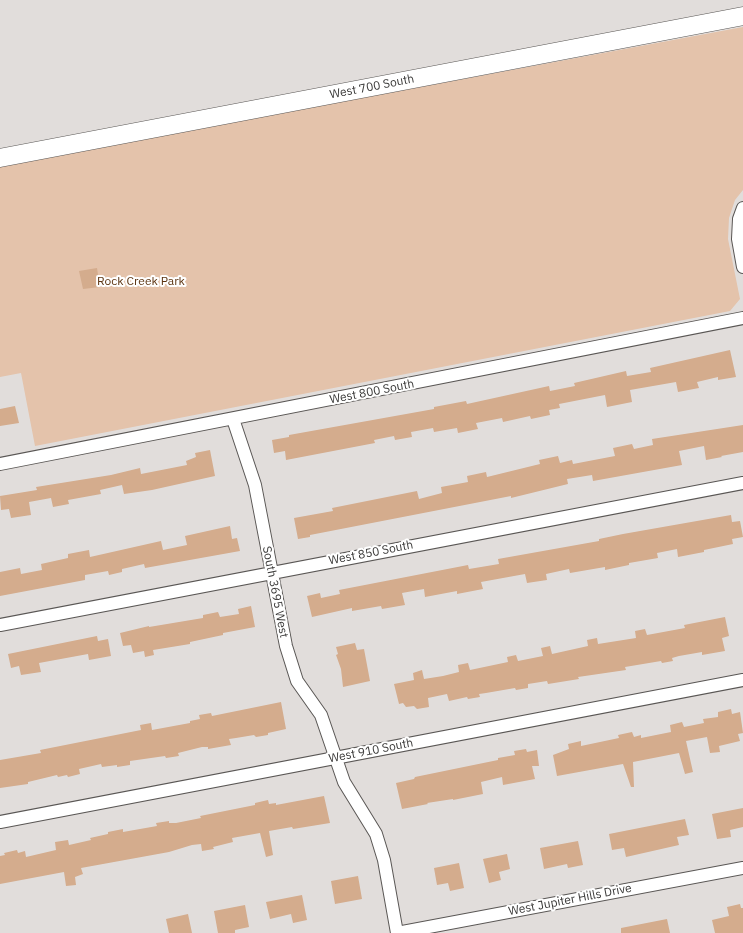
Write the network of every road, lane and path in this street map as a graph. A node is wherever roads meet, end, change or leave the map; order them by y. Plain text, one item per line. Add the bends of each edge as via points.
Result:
1 (743, 16) edge
2 (0, 158) edge
3 (743, 208) edge
4 (743, 267) edge
5 (743, 318) edge
6 (232, 419) junction
7 (0, 464) edge
8 (743, 483) edge
9 (270, 573) junction
10 (0, 625) edge
11 (743, 680) edge
12 (336, 757) junction
13 (0, 822) edge
14 (743, 868) edge
15 (398, 933) edge

1 - 2 street, West 700 South
3 - 4 street via 738,239
5 - 6 street, West 800 South
6 - 7 street, West 800 South
6 - 9 street, South 3695 West via 255,485
8 - 9 street, West 850 South
9 - 10 street, West 850 South
9 - 12 street, South 3695 West via 297,680 322,715
11 - 12 street, West 910 South
12 - 13 street, West 910 South
12 - 15 street, South 3695 West via 344,782 376,834
14 - 15 street, West Jupiter Hills Drive

